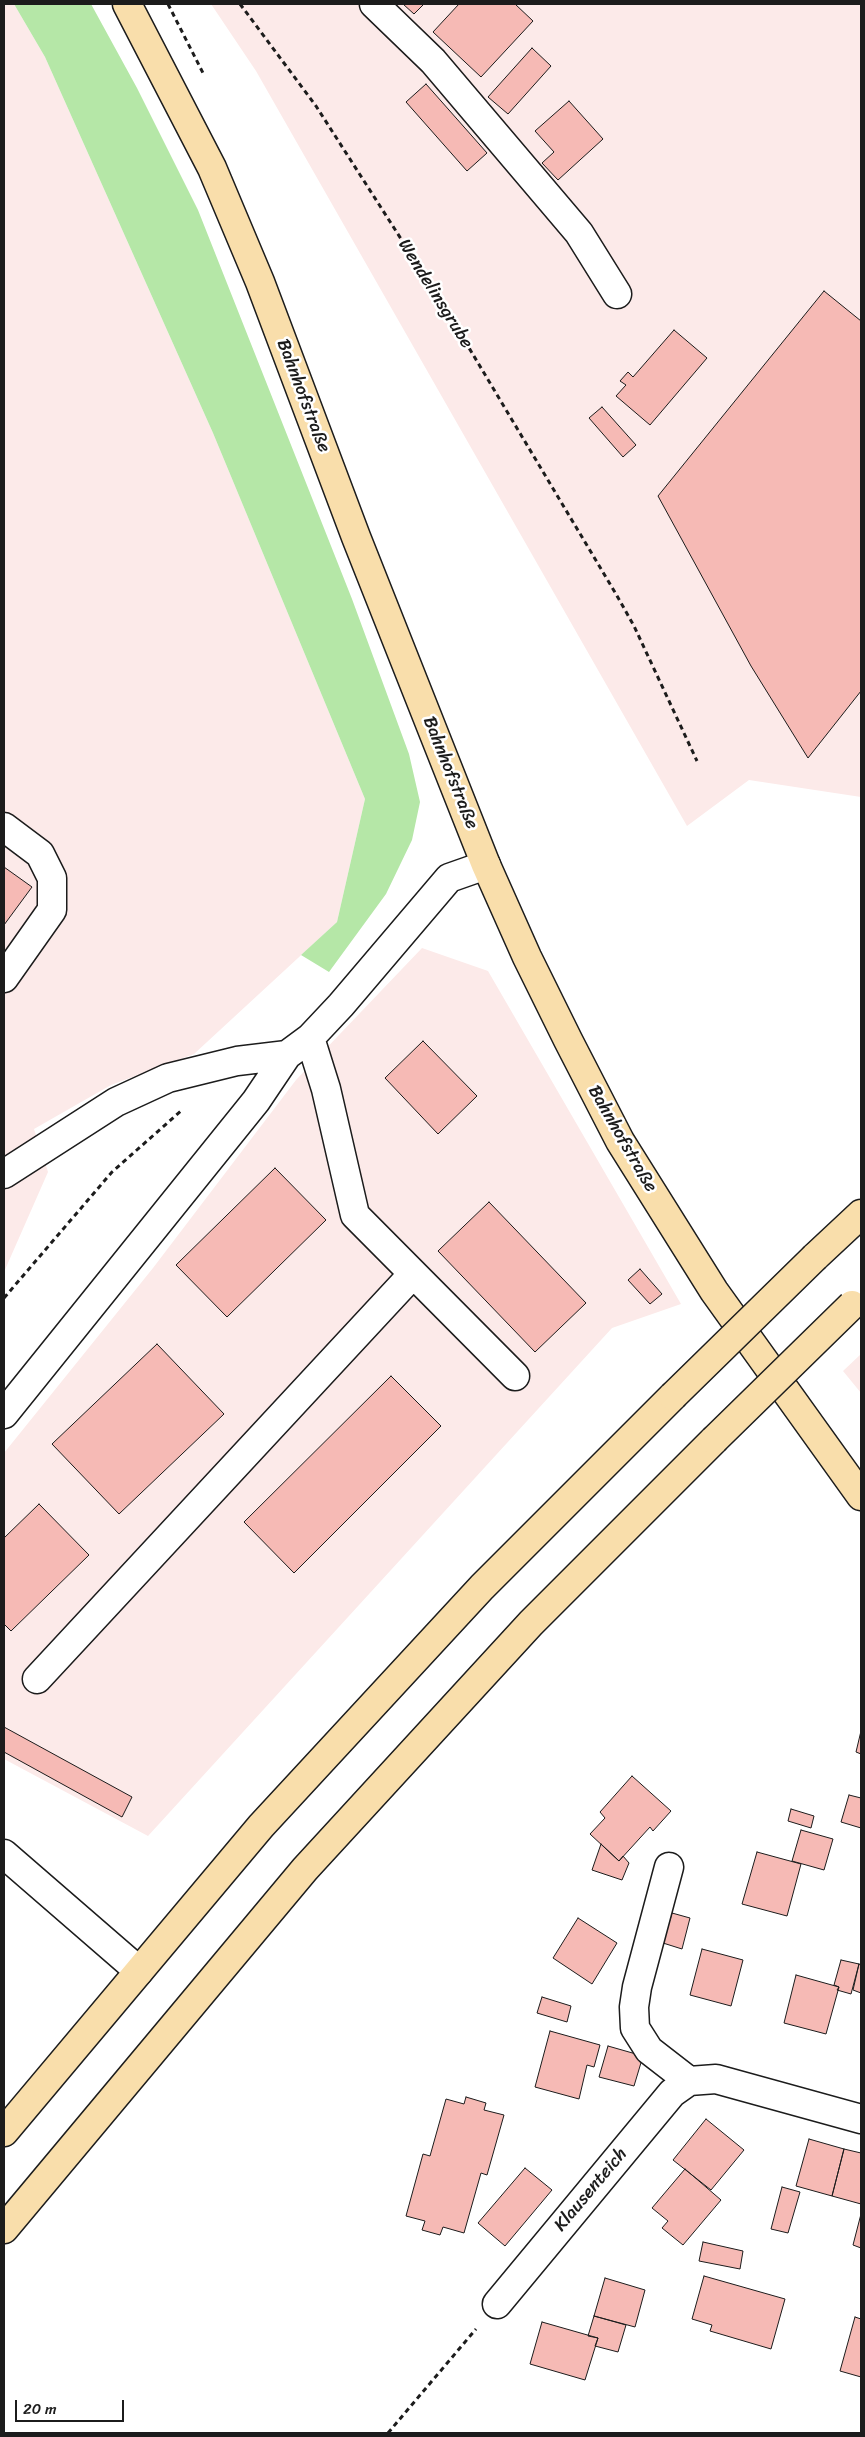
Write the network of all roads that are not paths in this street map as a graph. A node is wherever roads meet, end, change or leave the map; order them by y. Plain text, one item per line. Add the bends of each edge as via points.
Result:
1 (127, 4) edge
2 (374, 4) edge
3 (616, 294) dead end
4 (4, 827) edge
5 (486, 865) junction
6 (4, 978) edge
7 (310, 1038) junction
8 (287, 1055) junction
9 (4, 1174) edge
10 (861, 1214) edge
11 (413, 1274) junction
12 (857, 1301) edge
13 (515, 1376) dead end
14 (4, 1414) edge
15 (861, 1496) edge
16 (37, 1679) dead end
17 (4, 1854) edge
18 (669, 1867) dead end
19 (139, 1971) junction
20 (689, 2080) junction
21 (861, 2119) edge
22 (4, 2132) edge
23 (4, 2229) edge
24 (498, 2304) road end

1 - 5 main road, Bahnhofstraße via 212,168 260,282 356,537
2 - 3 street via 432,61 579,233
4 - 6 street via 40,854 52,878 52,910
5 - 7 street via 449,878
5 - 15 main road, Bahnhofstraße via 539,982 620,1141 714,1291
7 - 8 street
7 - 11 street via 326,1089 354,1215
8 - 9 street via 237,1061 168,1078 116,1102
8 - 14 street via 256,1101
10 - 19 main road, bridge via 482,1587 261,1826
11 - 13 street
11 - 16 street
12 - 23 main road, bridge via 531,1623 305,1869
17 - 19 street
18 - 20 street via 634,2007 636,2028 649,2050
19 - 22 main road
20 - 21 street via 716,2079
20 - 24 street, Klausenteich via 672,2093

